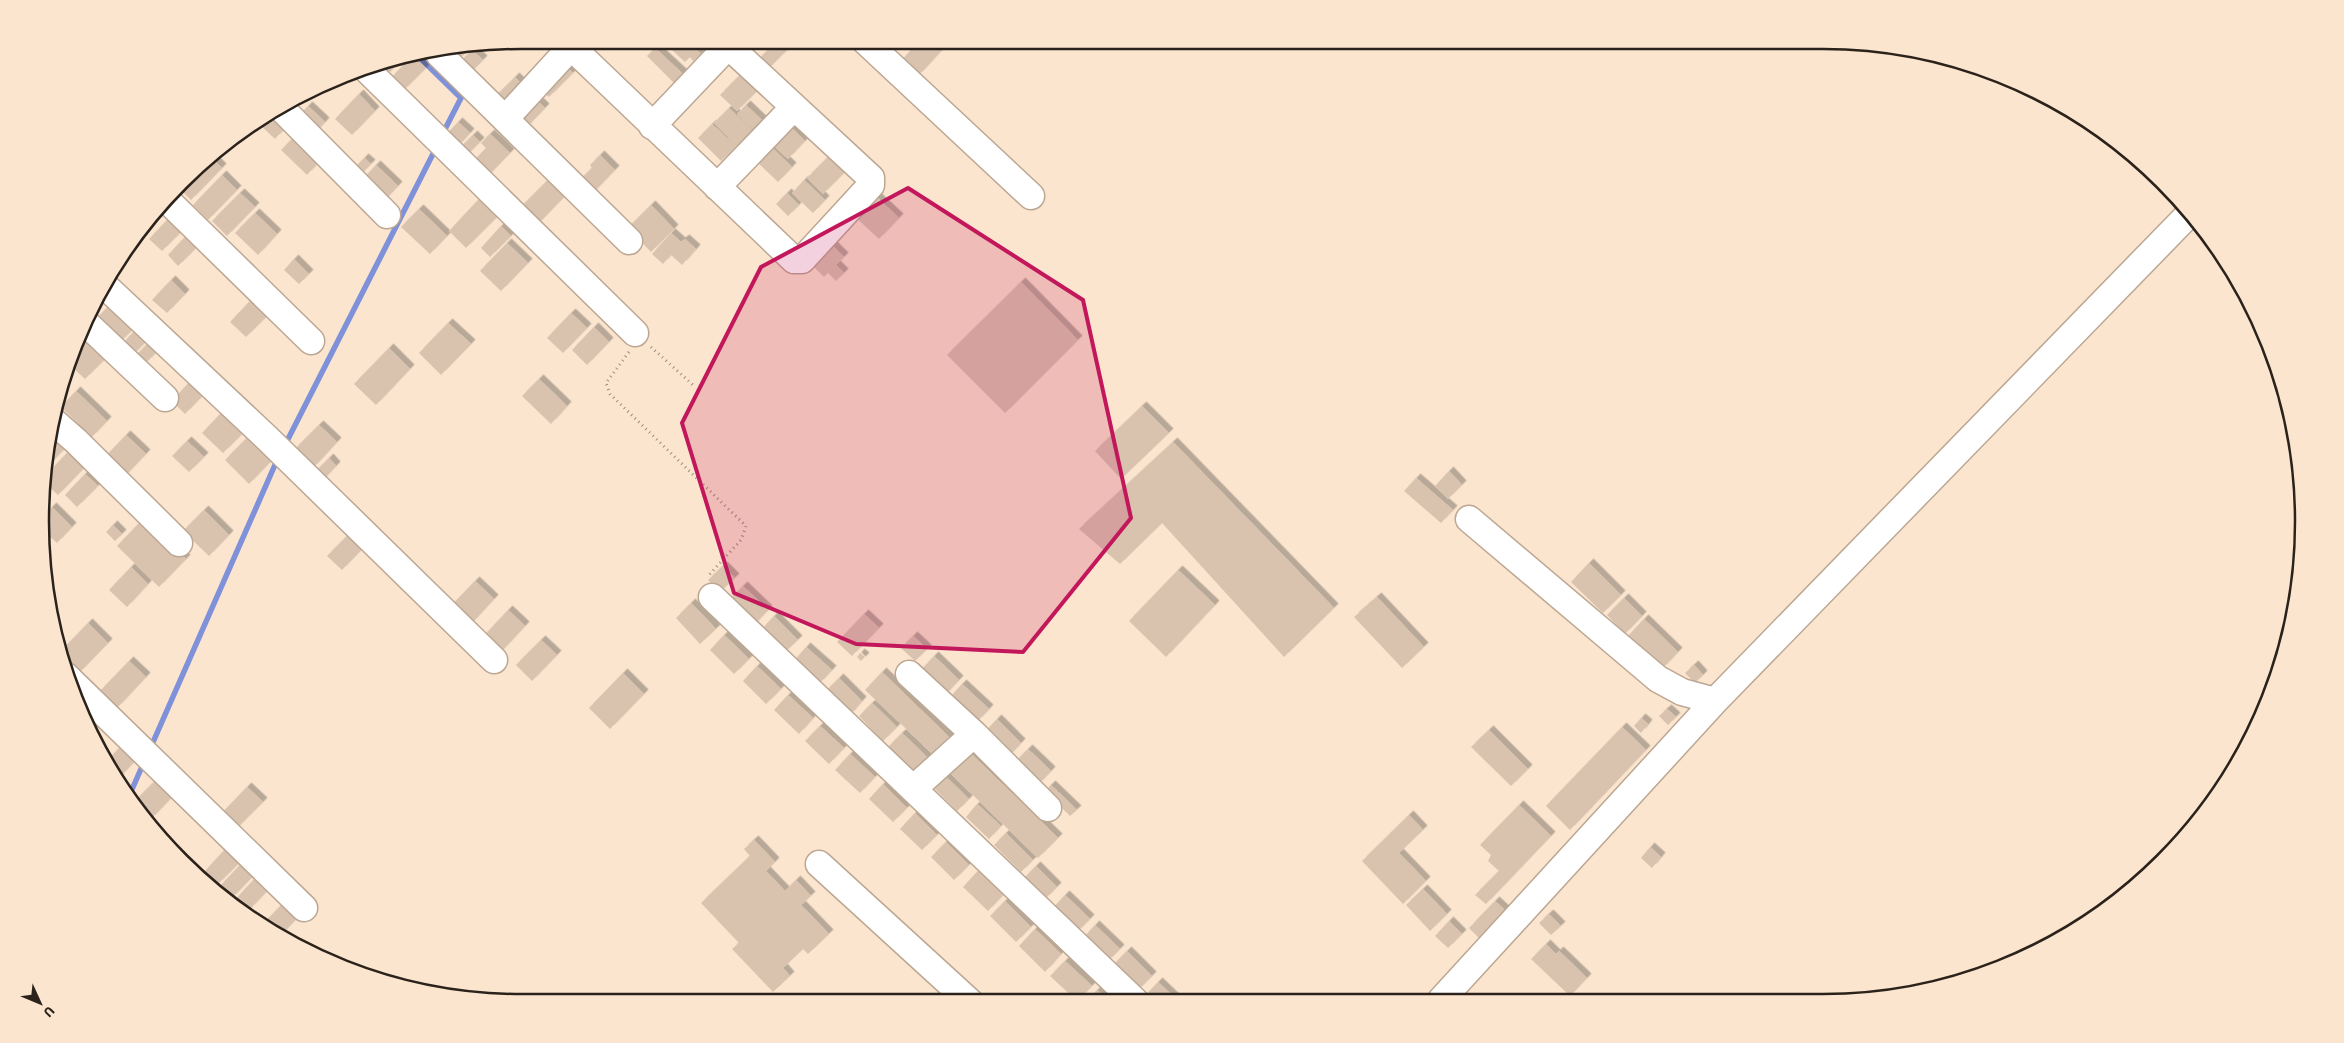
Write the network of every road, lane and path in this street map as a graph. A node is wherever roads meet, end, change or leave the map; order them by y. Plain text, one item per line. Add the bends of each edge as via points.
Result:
1 (563, 49) edge
2 (574, 49) edge
3 (720, 49) edge
4 (731, 49) edge
5 (874, 49) edge
6 (441, 56) edge
7 (371, 74) edge
8 (794, 107) junction
9 (285, 112) edge
10 (505, 119) junction
11 (652, 126) junction
12 (717, 187) junction
13 (1031, 196) dead end
14 (171, 204) edge
15 (387, 215) dead end
16 (2185, 218) edge
17 (629, 241) dead end
18 (109, 290) edge
19 (91, 328) edge
20 (635, 333) junction
21 (311, 340) dead end
22 (693, 385) dead end
23 (165, 398) dead end
24 (59, 426) edge
25 (1469, 518) dead end
26 (179, 543) dead end
27 (712, 597) joint
28 (494, 660) dead end
29 (909, 674) dead end
30 (80, 690) edge
31 (1715, 701) junction
32 (974, 734) junction
33 (913, 789) junction
34 (1048, 808) dead end
35 (819, 864) dead end
36 (304, 908) dead end
37 (961, 994) edge
38 (1127, 994) edge
39 (1446, 994) edge

1 - 10 street
2 - 11 street
3 - 11 street
4 - 8 street
5 - 13 street
6 - 10 street
7 - 20 street
8 - 12 street
8 - 12 street via 872,182 802,260 794,260
9 - 15 street
10 - 17 street
11 - 12 street
14 - 21 street
16 - 31 street
18 - 28 street via 268,439
19 - 23 street
20 - 22 path
20 - 27 path via 626,358 606,383 607,390 746,526 740,540 708,577
24 - 26 street
25 - 31 street via 1658,679 1682,692
27 - 33 street
29 - 32 street
30 - 36 street
31 - 39 street
32 - 33 street
32 - 34 street
33 - 38 street
35 - 37 street

